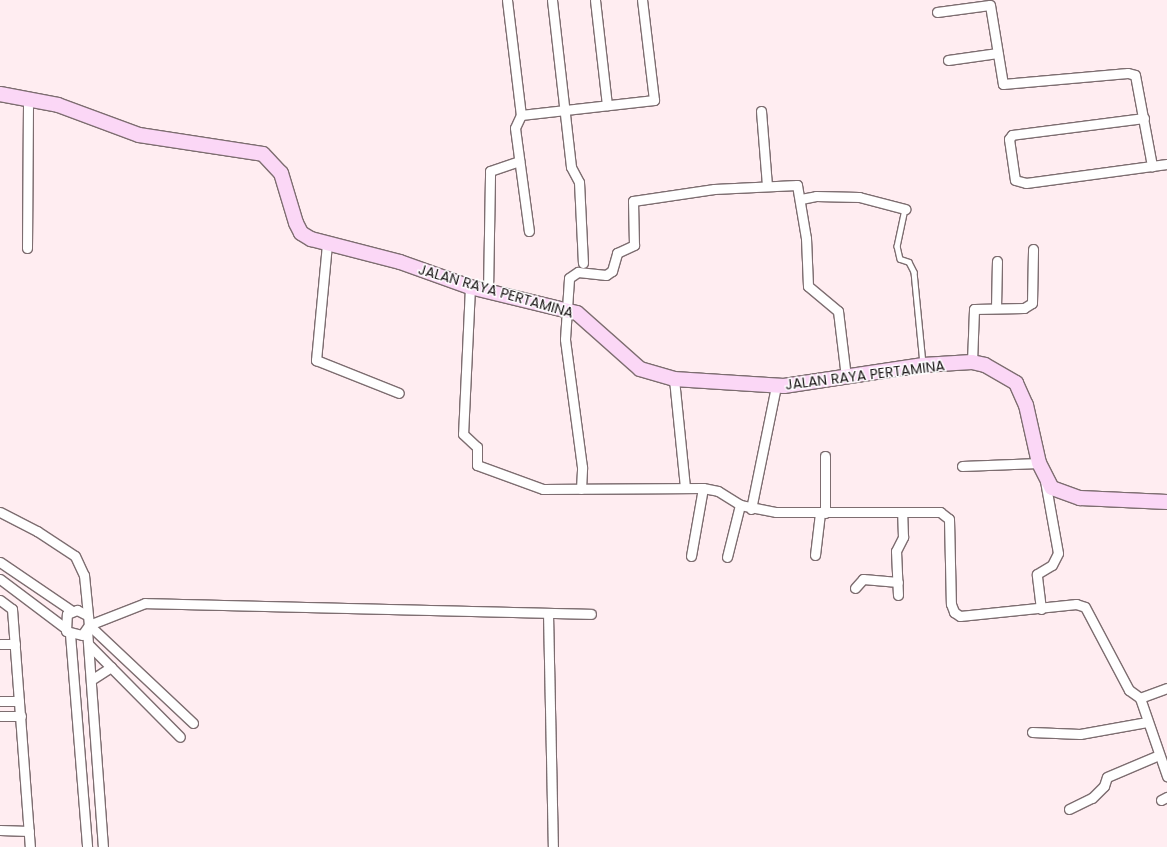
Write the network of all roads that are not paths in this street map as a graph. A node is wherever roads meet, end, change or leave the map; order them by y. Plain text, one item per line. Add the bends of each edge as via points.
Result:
1 (507, 0) edge
2 (552, 0) edge
3 (595, 0) edge
4 (642, 0) edge
5 (937, 12) dead end
6 (998, 52) junction
7 (948, 60) dead end
8 (0, 94) edge
9 (28, 98) junction
10 (607, 105) junction
11 (564, 110) junction
12 (761, 111) dead end
13 (521, 115) junction
14 (1144, 118) junction
15 (519, 161) junction
16 (1167, 164) edge
17 (1152, 166) junction
18 (767, 185) junction
19 (801, 199) junction
20 (905, 209) joint
21 (530, 231) dead end
22 (327, 244) junction
23 (27, 248) dead end
24 (1033, 249) dead end
25 (997, 261) dead end
26 (583, 263) dead end
27 (470, 286) junction
28 (488, 291) junction
29 (996, 308) junction
30 (565, 311) junction
31 (972, 362) junction
32 (924, 365) junction
33 (846, 377) junction
34 (674, 379) junction
35 (776, 386) junction
36 (398, 393) dead end
37 (825, 456) dead end
38 (1039, 462) junction
39 (962, 466) dead end
40 (1045, 478) junction
41 (685, 487) junction
42 (703, 488) junction
43 (581, 489) junction
44 (1167, 502) edge
45 (740, 505) junction
46 (751, 509) junction
47 (0, 512) edge
48 (822, 513) junction
49 (902, 513) junction
50 (0, 520) edge
51 (15, 520) junction
52 (814, 555) dead end
53 (691, 556) dead end
54 (727, 557) dead end
55 (0, 562) edge
56 (0, 579) edge
57 (898, 582) junction
58 (855, 588) dead end
59 (898, 595) dead end
60 (0, 600) edge
61 (1042, 609) junction
62 (72, 611) junction
63 (548, 613) junction
64 (591, 614) dead end
65 (87, 615) junction
66 (88, 628) junction
67 (67, 630) junction
68 (0, 644) edge
69 (15, 644) junction
70 (89, 645) junction
71 (111, 667) junction
72 (91, 680) junction
73 (1167, 688) edge
74 (1140, 698) junction
75 (0, 701) edge
76 (19, 701) junction
77 (0, 716) edge
78 (20, 716) junction
79 (1148, 722) junction
80 (193, 723) dead end
81 (1032, 732) dead end
82 (180, 737) dead end
83 (1159, 755) junction
84 (1167, 776) edge
85 (1069, 808) dead end
86 (0, 830) edge
87 (29, 830) junction
88 (30, 847) edge
89 (87, 847) edge
90 (103, 847) edge
91 (553, 847) edge

1 - 13 street
2 - 11 street
3 - 10 street
4 - 10 street via 654,100
5 - 6 street via 990,5
6 - 7 street
6 - 14 street via 1003,84 1010,86 1128,73 1135,75
8 - 9 main road, JALAN RAYA PERTAMINA
9 - 22 main road, JALAN RAYA PERTAMINA via 58,105 139,135 263,154 282,173 301,233
9 - 23 street
10 - 11 street
11 - 13 street
11 - 26 street via 571,167 579,182
12 - 18 street
13 - 15 street via 515,128
14 - 17 street
14 - 17 street via 1012,135 1009,139 1015,180 1026,183
15 - 21 street
15 - 28 street via 490,171
16 - 17 street
18 - 19 street via 795,184
18 - 30 street via 633,201 634,245 617,253 609,274 578,272 570,276
19 - 20 street via 853,197
19 - 33 street via 808,286 838,311
20 - 32 lane via 897,246 900,258 909,262 914,272
22 - 27 main road, JALAN RAYA PERTAMINA via 400,262
22 - 36 street via 316,360
24 - 29 street via 1032,303 1024,308
25 - 29 street
27 - 28 main road, JALAN RAYA PERTAMINA
27 - 43 street via 463,434 477,447 477,465 543,489
28 - 30 main road, JALAN RAYA PERTAMINA
29 - 31 street via 974,309 972,313
30 - 34 main road, JALAN RAYA PERTAMINA via 586,319 640,369
30 - 43 street via 565,339 582,467
31 - 32 main road, JALAN RAYA PERTAMINA
31 - 38 main road, JALAN RAYA PERTAMINA via 1016,383 1026,405
32 - 33 main road, JALAN RAYA PERTAMINA
33 - 35 main road, JALAN RAYA PERTAMINA
34 - 35 main road, JALAN RAYA PERTAMINA
34 - 41 street
35 - 46 street
37 - 48 street
38 - 39 street
38 - 40 main road, JALAN RAYA PERTAMINA
40 - 44 main road, JALAN RAYA PERTAMINA via 1052,488 1080,498
40 - 61 street via 1058,553 1052,565 1037,574
41 - 42 street
41 - 43 street via 644,491
42 - 45 street via 718,492
42 - 53 street
45 - 46 street
45 - 54 street
46 - 48 street
47 - 51 street
48 - 49 street
48 - 52 street
49 - 57 street via 904,537 896,551
49 - 61 street via 940,512 949,519 951,604 960,616
50 - 51 street
51 - 65 street via 75,556 84,575
55 - 62 street
56 - 67 street
57 - 58 street via 863,579
57 - 59 street
60 - 69 street via 12,609
61 - 74 street via 1076,604 1085,607 1129,690
62 - 65 street
62 - 67 street via 67,614
63 - 64 street
63 - 66 street via 145,603
63 - 91 street
65 - 66 street
66 - 67 street via 82,634
66 - 70 street
66 - 80 street
67 - 89 street
68 - 69 street
69 - 76 street
70 - 71 street
70 - 72 street
71 - 72 street
71 - 82 street
72 - 90 street
73 - 74 street
74 - 79 street
75 - 76 street
76 - 78 street
77 - 78 street
78 - 87 street
79 - 81 street via 1080,734
79 - 83 street
83 - 84 street
83 - 85 street via 1107,777 1105,784 1092,798
86 - 87 street
87 - 88 street

